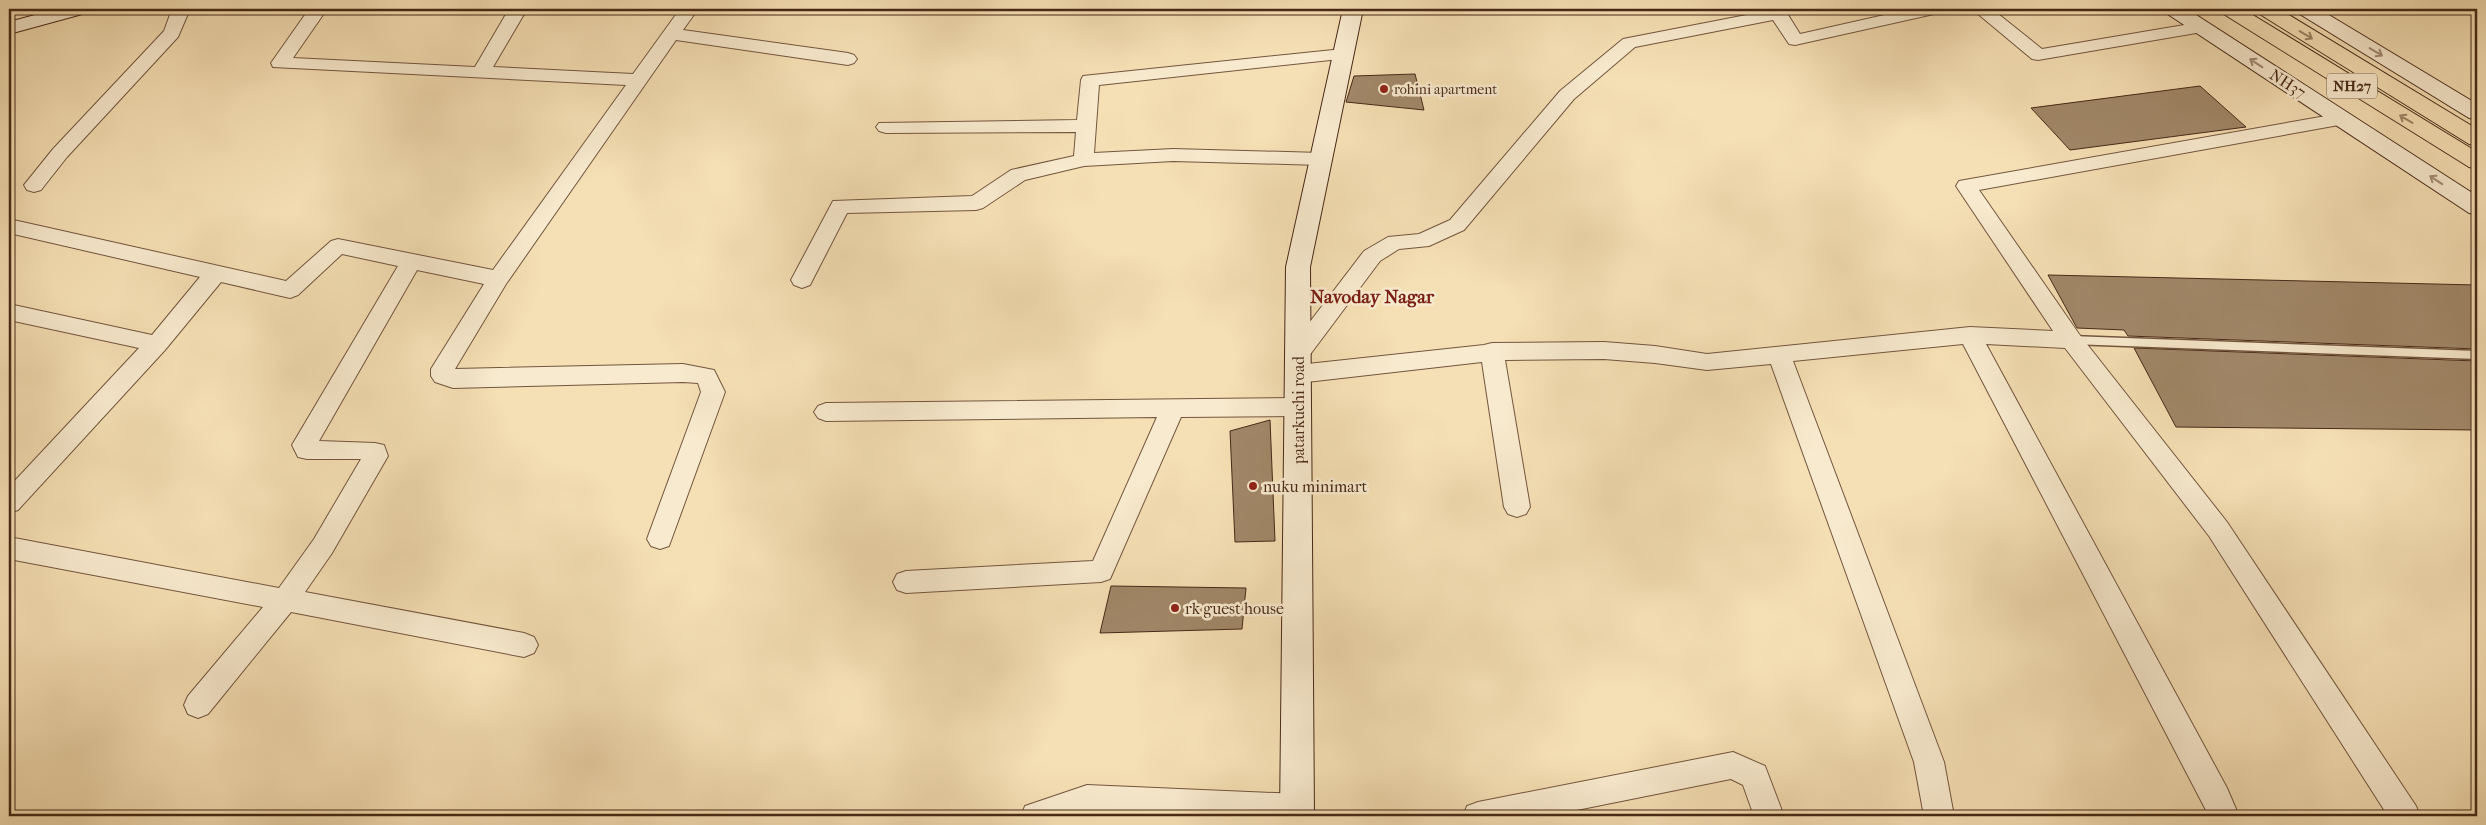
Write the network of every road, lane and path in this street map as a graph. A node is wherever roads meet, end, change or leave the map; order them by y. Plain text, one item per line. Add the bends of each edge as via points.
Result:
1 (79, 9) edge
2 (180, 9) edge
3 (318, 9) edge
4 (518, 9) edge
5 (688, 9) edge
6 (1353, 9) edge
7 (1934, 9) edge
8 (1981, 9) edge
9 (2173, 9) edge
10 (2229, 9) edge
11 (2265, 9) edge
12 (2305, 9) edge
13 (1777, 12) edge
14 (9, 28) edge
15 (2202, 28) junction
16 (672, 34) junction
17 (1343, 54) junction
18 (848, 59) dead end
19 (480, 73) junction
20 (638, 80) junction
21 (2477, 113) edge
22 (2343, 119) junction
23 (1086, 126) junction
24 (886, 127) dead end
25 (2477, 139) edge
26 (1084, 160) junction
27 (1321, 160) junction
28 (2477, 162) edge
29 (34, 185) dead end
30 (2477, 207) edge
31 (9, 226) edge
32 (411, 261) junction
33 (215, 274) junction
34 (498, 278) junction
35 (802, 280) dead end
36 (9, 312) edge
37 (1970, 335) junction
38 (2071, 340) junction
39 (157, 344) junction
40 (1492, 351) junction
41 (1778, 355) junction
42 (2477, 355) edge
43 (1298, 364) junction
44 (1298, 407) junction
45 (1173, 408) junction
46 (826, 412) dead end
47 (9, 503) edge
48 (1517, 507) dead end
49 (660, 538) dead end
50 (11, 551) edge
51 (906, 582) dead end
52 (285, 600) junction
53 (524, 645) dead end
54 (198, 705) dead end
55 (1297, 812) edge
56 (1036, 816) edge
57 (1478, 816) edge
58 (1769, 816) edge
59 (1938, 816) edge
60 (2224, 816) edge
61 (2405, 816) edge

1 - 14 street
2 - 29 street via 172,33
3 - 19 street via 280,63
4 - 19 street
5 - 16 street
6 - 17 street, patarkuchi road
7 - 13 street via 1795,40
8 - 15 street via 2038,55
9 - 15 street, NH37
28 -> 10 highway, NH27
11 -> 25 highway, NH27
12 -> 21 street
13 - 43 street via 1629,43 1567,95 1457,225 1422,241 1395,242 1372,256
22 -> 15 street, NH37
16 - 18 street
16 - 20 street
17 - 23 street via 1090,80
17 - 27 street, patarkuchi road
19 - 20 street
20 - 34 street
30 -> 22 street, NH37
22 - 38 street via 1966,186
23 - 24 street
23 - 26 street
26 - 27 street via 1173,155
26 - 35 street via 1018,175 976,203 840,206
27 - 43 street, patarkuchi road via 1298,267
31 - 33 street
32 - 33 street via 338,246 290,290
32 - 34 street
32 - 52 street via 304,445 307,450 366,450 375,452 376,456 323,546
33 - 39 street
34 - 49 street via 442,369 443,376 453,379 683,373 706,376 713,392
36 - 39 street
37 - 38 street
37 - 41 street
37 - 60 street
38 - 42 lane
38 - 61 street via 2218,529
39 - 47 street
40 - 41 street via 1583,349 1666,354 1708,362
40 - 43 street
40 - 48 street
41 - 59 street via 1929,762
43 - 44 street, patarkuchi road
44 - 45 street
44 - 55 street, patarkuchi road
45 - 46 street
45 - 51 street via 1101,571
50 - 52 street
52 - 53 street
52 - 54 street
55 - 56 street via 1087,799
57 - 58 street via 1733,765 1755,776

